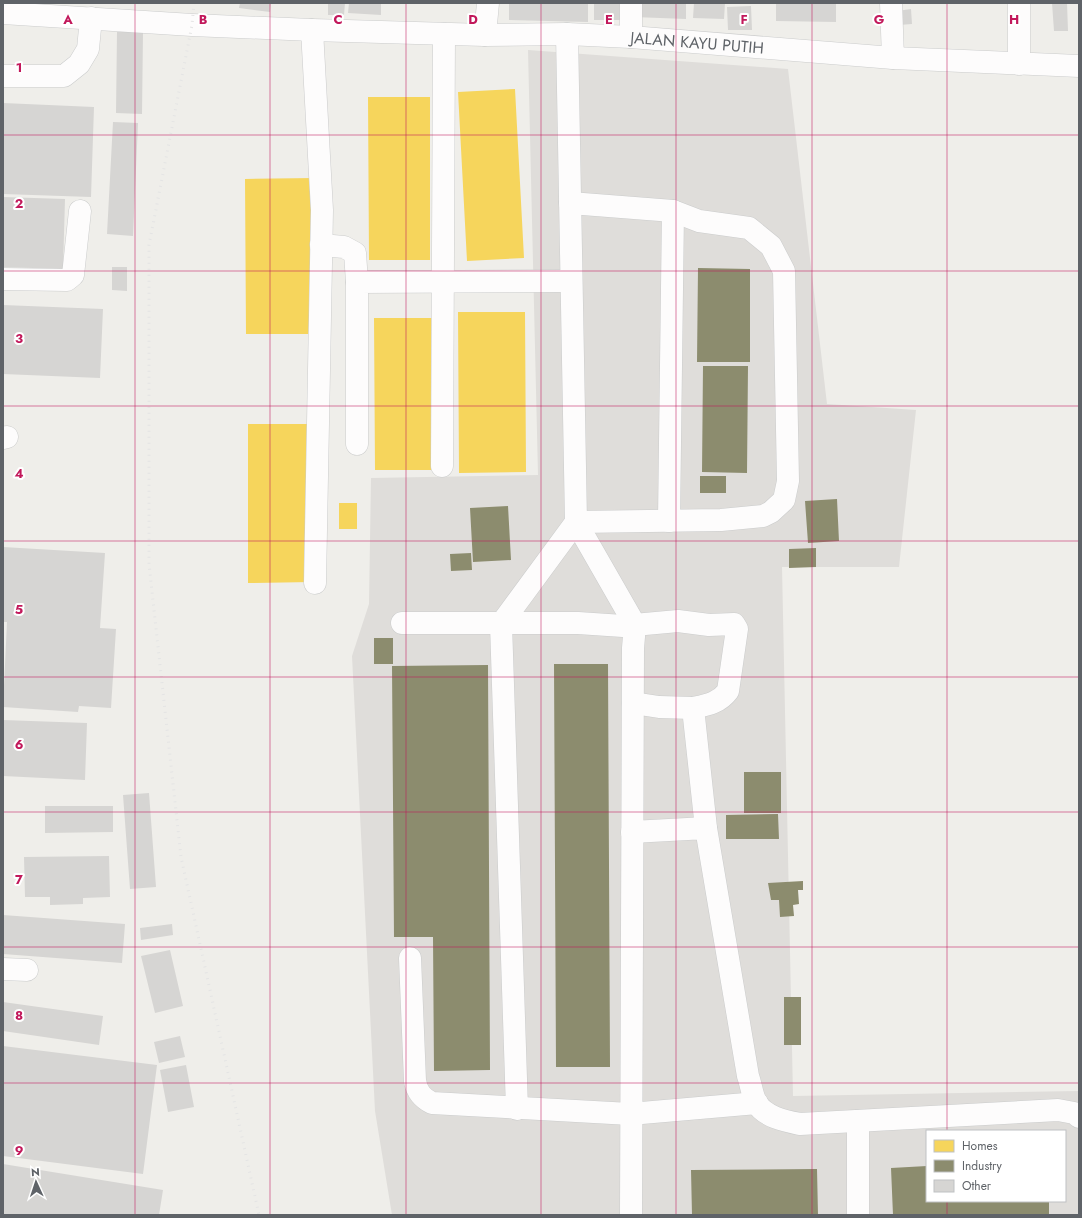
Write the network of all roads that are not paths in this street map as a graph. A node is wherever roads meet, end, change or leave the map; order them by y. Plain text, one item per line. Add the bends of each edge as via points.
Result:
1 (488, 3) edge
2 (631, 3) edge
3 (891, 3) edge
4 (1019, 3) edge
5 (3, 13) edge
6 (91, 18) junction
7 (312, 30) junction
8 (444, 34) junction
9 (567, 34) junction
10 (485, 35) junction
11 (631, 37) junction
12 (893, 58) junction
13 (1019, 64) junction
14 (1079, 66) edge
15 (3, 76) edge
16 (570, 203) junction
17 (80, 211) dead end
18 (674, 211) junction
19 (321, 245) junction
20 (3, 278) edge
21 (571, 281) junction
22 (357, 282) junction
23 (443, 282) junction
24 (357, 444) dead end
25 (442, 466) dead end
26 (669, 521) junction
27 (576, 522) junction
28 (315, 583) dead end
29 (402, 623) dead end
30 (501, 624) junction
31 (635, 625) junction
32 (633, 703) junction
33 (693, 708) junction
34 (706, 828) junction
35 (632, 832) junction
36 (410, 958) dead end
37 (3, 969) edge
38 (27, 970) dead end
39 (757, 1103) junction
40 (517, 1109) junction
41 (630, 1114) junction
42 (1079, 1117) edge
43 (858, 1121) junction
44 (631, 1215) edge
45 (858, 1215) edge

1 - 10 street
2 - 11 street
3 - 12 street
4 - 13 street
5 - 6 street, JALAN KAYU PUTIH
6 - 7 street, JALAN KAYU PUTIH
6 - 15 street via 88,49 79,64 64,76
7 - 8 street, JALAN KAYU PUTIH
7 - 19 street via 322,210
8 - 10 street, JALAN KAYU PUTIH
8 - 23 street
9 - 10 street, JALAN KAYU PUTIH
9 - 11 street, JALAN KAYU PUTIH
9 - 16 street
11 - 12 street, JALAN KAYU PUTIH
12 - 13 street, JALAN KAYU PUTIH
13 - 14 street, JALAN KAYU PUTIH
16 - 18 street
16 - 21 street
17 - 20 street via 71,278
18 - 26 street
18 - 26 street via 699,221 749,228 771,246 784,271 788,481 784,500 763,516
19 - 22 street via 344,247 355,253
19 - 28 street
21 - 23 street
21 - 27 street
22 - 23 street
22 - 24 street
23 - 25 street
26 - 27 street
27 - 30 street
27 - 31 street
29 - 30 street
30 - 31 street
30 - 40 street
31 - 32 street
31 - 33 street via 678,621 709,625 725,623 736,626 728,691 723,698 714,703
32 - 33 street
32 - 35 street
33 - 34 street
34 - 35 street
34 - 39 street via 748,1076
35 - 41 street
36 - 40 street via 414,1081 419,1094 424,1099 441,1104
37 - 38 street
39 - 41 street
39 - 43 street via 765,1112 794,1122
40 - 41 street
41 - 44 street
42 - 43 street via 1058,1110
43 - 45 street

